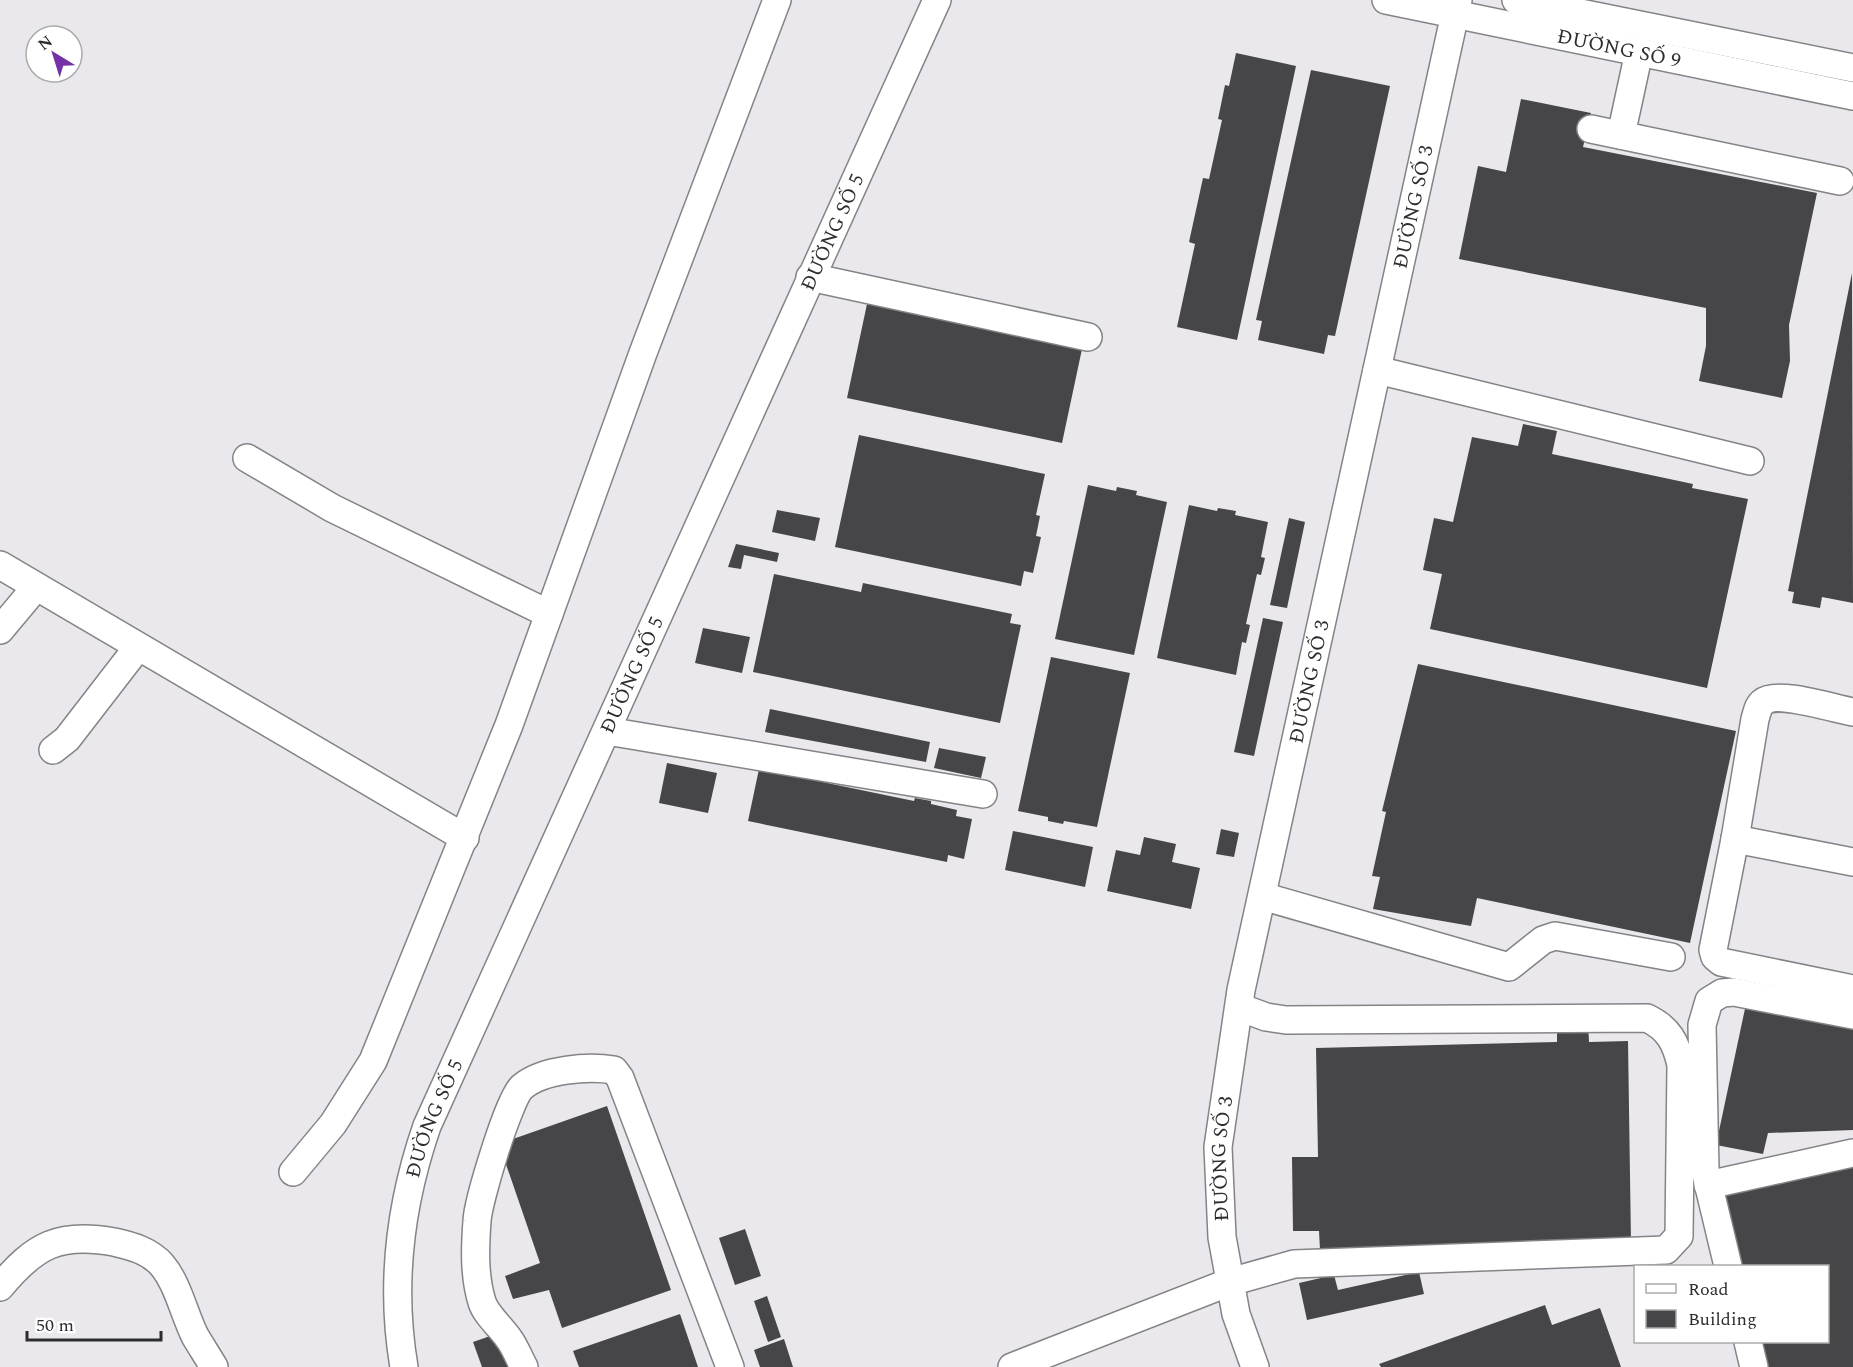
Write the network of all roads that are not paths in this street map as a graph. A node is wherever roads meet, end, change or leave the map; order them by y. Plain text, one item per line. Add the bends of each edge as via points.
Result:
1 (777, 0) edge
2 (937, 0) edge
3 (1386, 0) edge
4 (1516, 0) edge
5 (1577, 6) edge
6 (1456, 8) edge
7 (1639, 52) junction
8 (1853, 68) edge
9 (1853, 96) edge
10 (1591, 129) dead end
11 (1621, 135) junction
12 (1840, 181) dead end
13 (810, 277) junction
14 (1088, 337) dead end
15 (1377, 370) junction
16 (247, 458) dead end
17 (1750, 461) dead end
18 (0, 565) edge
19 (36, 587) junction
20 (549, 614) junction
21 (0, 630) edge
22 (138, 647) junction
23 (1853, 712) edge
24 (607, 731) junction
25 (52, 750) dead end
26 (983, 794) dead end
27 (465, 838) junction
28 (1736, 839) junction
29 (1853, 862) edge
30 (1262, 896) junction
31 (1671, 957) dead end
32 (1853, 989) edge
33 (1239, 1007) junction
34 (1853, 1015) edge
35 (1853, 1153) edge
36 (293, 1172) dead end
37 (1708, 1185) junction
38 (1728, 1265) edge
39 (1230, 1282) junction
40 (0, 1287) edge
41 (1748, 1343) edge
42 (214, 1367) edge
43 (404, 1367) edge
44 (524, 1367) edge
45 (730, 1367) edge
46 (1012, 1367) edge
47 (1255, 1367) edge
48 (1754, 1367) edge

1 - 20 street
2 - 13 street, ĐƯỜNG SỐ 5
3 - 6 street, ĐƯỜNG SỐ 9
4 - 5 street, ĐƯỜNG SỐ 9
5 - 8 street, ĐƯỜNG SỐ 9
6 - 7 street, ĐƯỜNG SỐ 9
6 - 15 street, ĐƯỜNG SỐ 3
7 - 9 street, ĐƯỜNG SỐ 9
7 - 11 street
10 - 11 street
11 - 12 street
13 - 14 street
13 - 24 street, ĐƯỜNG SỐ 5
15 - 17 street
15 - 30 street, ĐƯỜNG SỐ 3
16 - 20 street via 343,514
18 - 19 street
19 - 21 street
19 - 22 street
20 - 27 street
22 - 25 street via 67,739
22 - 27 street
23 - 28 street via 1782,698 1769,698 1761,703 1755,719
24 - 26 street
24 - 43 street, ĐƯỜNG SỐ 5 via 427,1125 412,1169 401,1225 398,1273
27 - 36 street via 373,1061 333,1124
28 - 29 street
28 - 32 street via 1713,950 1715,957 1722,962
30 - 31 street via 1509,967 1543,940 1555,936
30 - 33 street, ĐƯỜNG SỐ 3
33 - 39 street, ĐƯỜNG SỐ 3 via 1218,1148 1222,1237
33 - 39 street via 1286,1020 1647,1018 1661,1025 1677,1049 1681,1065 1679,1236 1666,1250 1294,1264
34 - 37 street via 1734,992 1722,993 1709,1002 1702,1025
35 - 37 street
37 - 38 street
39 - 46 street
39 - 47 street, ĐƯỜNG SỐ 3 via 1236,1314
40 - 42 street via 36,1251 62,1239 89,1238 124,1244 150,1254 164,1267
41 - 48 street
44 - 45 street via 510,1340 483,1305 476,1275 477,1218 507,1112 520,1088 562,1072 606,1069 614,1070 620,1078

